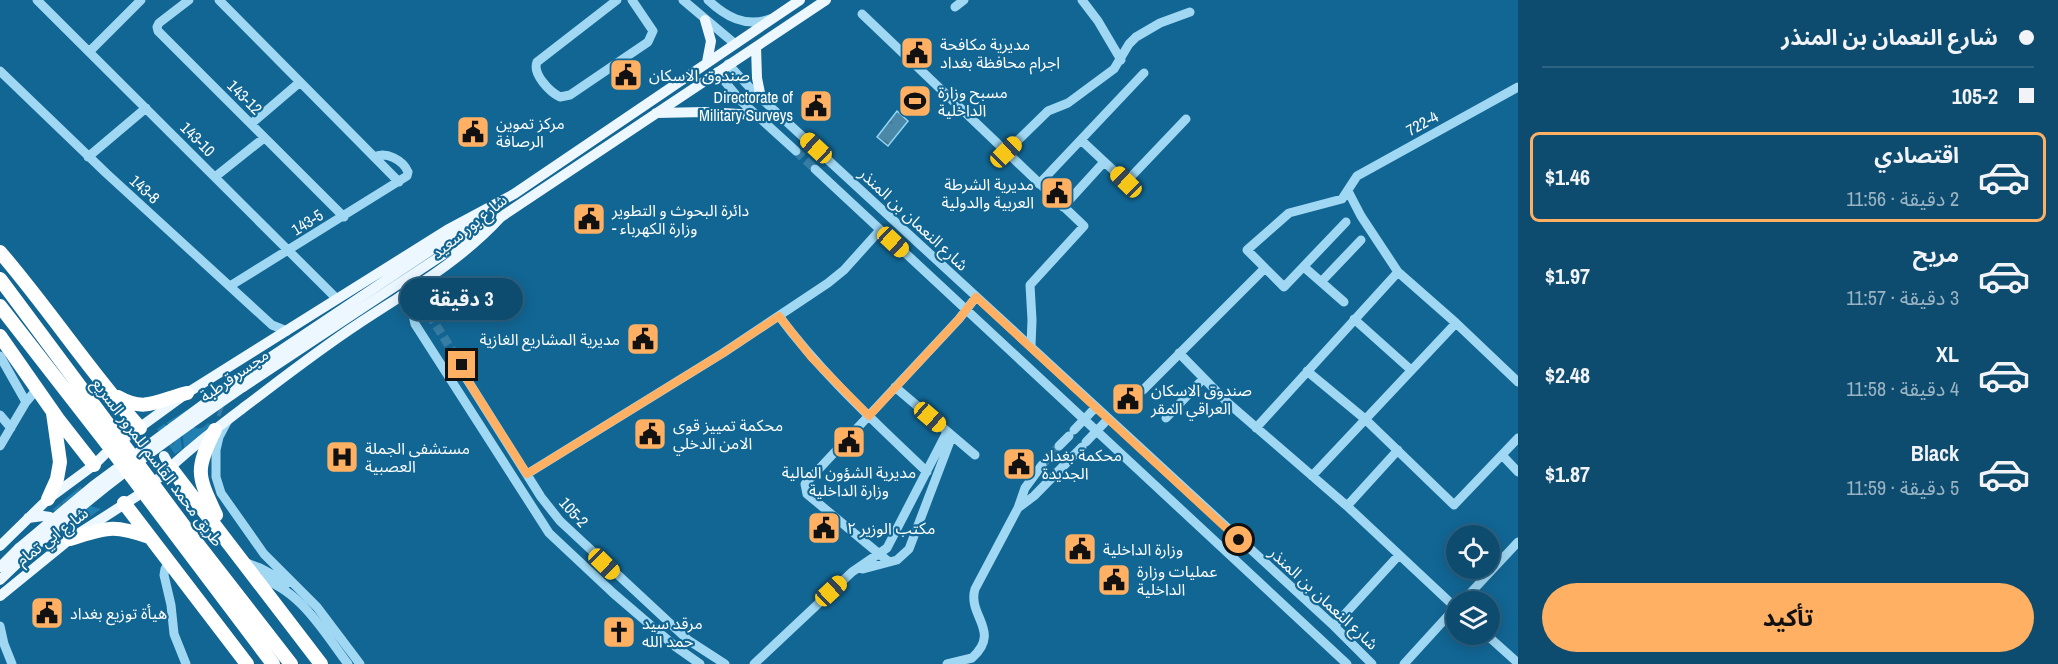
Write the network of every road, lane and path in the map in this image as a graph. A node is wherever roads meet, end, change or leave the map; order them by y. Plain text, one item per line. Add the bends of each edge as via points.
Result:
1 (37, 0) edge
2 (141, 0) edge
3 (189, 0) edge
4 (219, 0) edge
5 (618, 0) edge
6 (632, 0) edge
7 (683, 0) edge
8 (708, 0) edge
9 (800, 0) edge
10 (826, 0) edge
11 (964, 0) edge
12 (1082, 0) edge
13 (956, 7) dead end
14 (1191, 12) dead end
15 (862, 14) dead end
16 (775, 17) junction
17 (705, 20) junction
18 (734, 43) junction
19 (756, 47) junction
20 (89, 52) junction
21 (1121, 60) junction
22 (707, 62) junction
23 (728, 64) junction
24 (0, 71) edge
25 (717, 72) junction
26 (1144, 73) dead end
27 (300, 82) junction
28 (1518, 87) edge
29 (761, 98) junction
30 (146, 108) junction
31 (656, 113) junction
32 (756, 115) junction
33 (1185, 119) dead end
34 (251, 124) junction
35 (264, 138) junction
36 (1081, 140) junction
37 (796, 152) tunnel mouth
38 (1006, 152) junction
39 (88, 157) junction
40 (374, 157) junction
41 (1104, 162) junction
42 (815, 169) tunnel mouth
43 (215, 177) junction
44 (846, 177) junction
45 (399, 182) junction
46 (1039, 184) junction
47 (836, 188) junction
48 (1348, 191) junction
49 (498, 204) junction
50 (1063, 207) junction
51 (344, 217) junction
52 (501, 217) junction
53 (1346, 222) dead end
54 (880, 230) junction
55 (1361, 240) dead end
56 (289, 251) junction
57 (0, 252) edge
58 (1304, 267) junction
59 (1265, 268) junction
60 (1398, 272) junction
61 (0, 279) edge
62 (1321, 282) junction
63 (230, 286) junction
64 (404, 293) junction
65 (976, 297) junction
66 (337, 299) junction
67 (1344, 302) dead end
68 (420, 304) tunnel mouth
69 (0, 306) edge
70 (966, 310) junction
71 (779, 316) junction
72 (1354, 320) junction
73 (1456, 323) junction
74 (272, 325) junction
75 (287, 331) junction
76 (0, 336) edge
77 (273, 339) junction
78 (1030, 346) junction
79 (1179, 353) junction
80 (0, 356) edge
81 (458, 364) tunnel mouth
82 (1411, 370) junction
83 (1307, 371) junction
84 (1203, 379) junction
85 (208, 380) junction
86 (1518, 382) edge
87 (241, 383) junction
88 (896, 387) junction
89 (37, 389) junction
90 (1143, 390) dead end
91 (187, 393) junction
92 (112, 394) junction
93 (207, 398) dead end
94 (26, 402) junction
95 (1096, 407) junction
96 (53, 411) junction
97 (0, 416) edge
98 (225, 416) junction
99 (869, 416) junction
100 (1108, 418) junction
101 (1166, 418) dead end
102 (1365, 419) junction
103 (1084, 421) junction
104 (10, 428) junction
105 (1256, 428) junction
106 (214, 430) junction
107 (134, 432) junction
108 (1096, 432) junction
109 (949, 434) junction
110 (1518, 438) edge
111 (151, 440) dead end
112 (0, 446) edge
113 (1059, 446) tunnel mouth
114 (1398, 450) junction
115 (105, 454) dead end
116 (975, 455) dead end
117 (1502, 455) junction
118 (167, 462) junction
119 (94, 465) junction
120 (1042, 465) tunnel mouth
121 (927, 472) junction
122 (1518, 472) edge
123 (527, 474) junction
124 (1312, 476) junction
125 (101, 477) dead end
126 (159, 478) dead end
127 (1029, 481) junction
128 (1039, 491) junction
129 (137, 496) dead end
130 (119, 498) junction
131 (48, 499) junction
132 (1347, 506) junction
133 (1018, 508) junction
134 (1207, 511) junction
135 (50, 517) dead end
136 (28, 518) junction
137 (1194, 522) junction
138 (221, 531) junction
139 (150, 537) junction
140 (65, 538) junction
141 (1518, 542) edge
142 (0, 546) edge
143 (22, 552) junction
144 (880, 554) junction
145 (1399, 555) junction
146 (169, 562) junction
147 (244, 562) junction
148 (889, 562) junction
149 (0, 567) edge
150 (255, 577) junction
151 (847, 577) junction
152 (0, 580) edge
153 (1472, 591) edge
154 (303, 592) junction
155 (3, 594) edge
156 (1446, 599) edge
157 (0, 606) edge
158 (1446, 619) edge
159 (0, 626) edge
160 (1334, 626) junction
161 (1498, 645) edge
162 (1518, 663) edge
163 (12, 664) edge
164 (186, 664) edge
165 (247, 664) edge
166 (273, 664) edge
167 (291, 664) edge
168 (321, 664) edge
169 (348, 664) edge
170 (360, 664) edge
171 (700, 664) edge
172 (724, 664) edge
173 (754, 664) edge
174 (946, 664) edge
175 (1347, 664) edge
176 (1372, 664) edge
177 (1404, 664) edge

1 - 20 street, 143-10
2 - 20 street
3 - 34 street, 143-12 via 159,23 158,31
4 - 27 street
5 - 6 street via 537,62 536,71 552,93 560,98 570,95 648,42 653,31
7 - 17 street
8 - 16 street via 737,20 756,22
9 - 16 main road, شارع بور سعيد
10 - 19 main road, شارع بور سعيد
11 - 13 street
12 - 21 street
14 - 21 street via 1136,37
15 - 38 street
16 - 18 main road, شارع بور سعيد
17 - 18 street
17 - 22 main road via 711,41
18 - 22 main road, شارع بور سعيد
19 - 23 main road, شارع بور سعيد
19 - 29 main road
20 - 30 street, 143-10
21 - 38 street via 1094,86 1048,111
22 - 49 main road, شارع بور سعيد
23 - 25 main road, شارع بور سعيد
23 - 29 street, شارع النعمان بن المنذر
24 - 39 street, 143-8
25 - 31 main road, شارع بور سعيد
25 - 32 street
26 - 36 street
27 - 34 street
27 - 40 street
28 - 48 street, 722-4 via 1357,176
29 - 44 street, شارع النعمان بن المنذر
30 - 39 street
30 - 43 street, 143-10
31 - 32 main road
31 - 52 main road, شارع بور سعيد
32 - 37 street
33 - 41 street via 1126,182
34 - 35 street, 143-12
35 - 43 street
35 - 51 street, 143-12
36 - 41 street
36 - 46 street
38 - 46 street
39 - 63 street, 143-8
40 - 45 street
40 - 45 street via 387,155 406,167 407,176
41 - 50 street
42 - 47 street, شارع النعمان بن المنذر
43 - 56 street, 143-10
44 - 47 street
44 - 65 street, شارع النعمان بن المنذر
45 - 51 street, 143-5
46 - 50 street
47 - 54 street, شارع النعمان بن المنذر
48 - 59 street, 722-4 via 1342,199 1289,213 1247,250
48 - 60 street
49 - 66 main road, شارع بور سعيد via 447,230
49 - 87 main road, مجسر قرطبة
50 - 78 street via 1083,226 1030,285
51 - 56 street, 143-5
52 - 64 main road, شارع بور سعيد via 472,246
52 - 87 main road, مجسر قرطبة
53 - 58 street
54 - 70 street, شارع النعمان بن المنذر
54 - 71 street via 834,279
55 - 62 street
56 - 63 street, 143-5
56 - 66 street, 143-10
57 - 92 highway
58 - 59 street via 1284,287
58 - 62 street
59 - 79 street
60 - 72 street
60 - 73 street
61 - 167 highway, طريق محمد القاسم للمرور السريع, bridge
62 - 67 street
63 - 74 street, 143-8
64 - 68 street
64 - 98 main road, شارع بور سعيد via 239,411
64 - 171 street via 408,317 549,533 613,593
65 - 70 street
65 - 78 street, شارع النعمان بن المنذر
66 - 75 main road, شارع بور سعيد
69 - 166 highway, طريق محمد القاسم للمرور السريع, bridge
70 - 88 street
70 - 103 street, شارع النعمان بن المنذر
71 - 99 street via 812,358
71 - 123 street
72 - 82 street
72 - 83 street
73 - 82 street
73 - 86 street
74 - 75 street, 143-8
74 - 77 street
75 - 77 main road, شارع بور سعيد
76 - 89 highway
77 - 85 main road, شارع بور سعيد
78 - 95 street, شارع النعمان بن المنذر
79 - 84 street
79 - 90 street
80 - 94 street
81 - 123 street, 105-2
82 - 102 street
83 - 102 street
83 - 105 street
84 - 101 street
84 - 105 street
85 - 91 main road, شارع بور سعيد
85 - 93 main road
87 - 143 main road, مجسر قرطبة, bridge via 84,493
88 - 99 street
88 - 109 street
89 - 94 street
89 - 96 highway
91 - 92 highway via 144,406 129,404
91 - 107 main road, شارع بور سعيد
92 - 107 highway
94 - 104 street
95 - 100 street, شارع النعمان بن المنذر
95 - 103 street
96 - 119 highway
96 - 131 highway via 60,462
97 - 104 street
98 - 106 main road
98 - 154 street via 216,450 219,489 264,554
99 - 121 street
99 - 144 street via 807,482 805,489
100 - 108 street
100 - 134 street, شارع النعمان بن المنذر
102 - 114 street
102 - 124 street
103 - 108 street, شارع النعمان بن المنذر
103 - 113 street
104 - 112 street
105 - 124 street
106 - 118 main road
106 - 138 highway via 203,454 201,473 204,491
107 - 111 main road
108 - 128 street
108 - 137 street, شارع النعمان بن المنذر
109 - 116 street
109 - 121 street
109 - 148 street via 909,549
110 - 117 street
114 - 117 street via 1454,506
114 - 132 street
115 - 119 main road, شارع ابي تمام
117 - 122 street
118 - 126 main road
118 - 138 highway
119 - 125 main road
119 - 131 main road, شارع ابي تمام
120 - 127 street
121 - 144 street via 893,540
123 - 172 street, 105-2 via 567,529 680,634
124 - 132 street
127 - 128 street
127 - 133 street
128 - 133 street
129 - 130 main road, شارع ابي تمام
130 - 139 highway
130 - 140 main road, شارع ابي تمام
131 - 136 main road, شارع ابي تمام
132 - 145 street
133 - 174 street via 974,593 984,626 983,643 972,658
134 - 137 street via 1206,522
134 - 160 street, شارع النعمان بن المنذر
135 - 136 main road
136 - 142 main road, شارع ابي تمام
137 - 175 street, شارع النعمان بن المنذر
138 - 147 highway
139 - 140 highway via 114,528
139 - 146 highway
140 - 155 main road, شارع ابي تمام
141 - 153 street
143 - 149 main road, مجسر قرطبة
143 - 152 main road, مجسر قرطبة
144 - 148 street
144 - 151 street
145 - 156 street
145 - 160 street
146 - 164 street via 164,575 174,634
146 - 165 highway
147 - 150 highway
147 - 154 street
148 - 151 street
150 - 168 highway
150 - 169 street via 280,587 300,602
151 - 173 street
154 - 170 street
155 - 157 street
158 - 177 street
159 - 163 street
160 - 176 street, شارع النعمان بن المنذر
161 - 162 street

